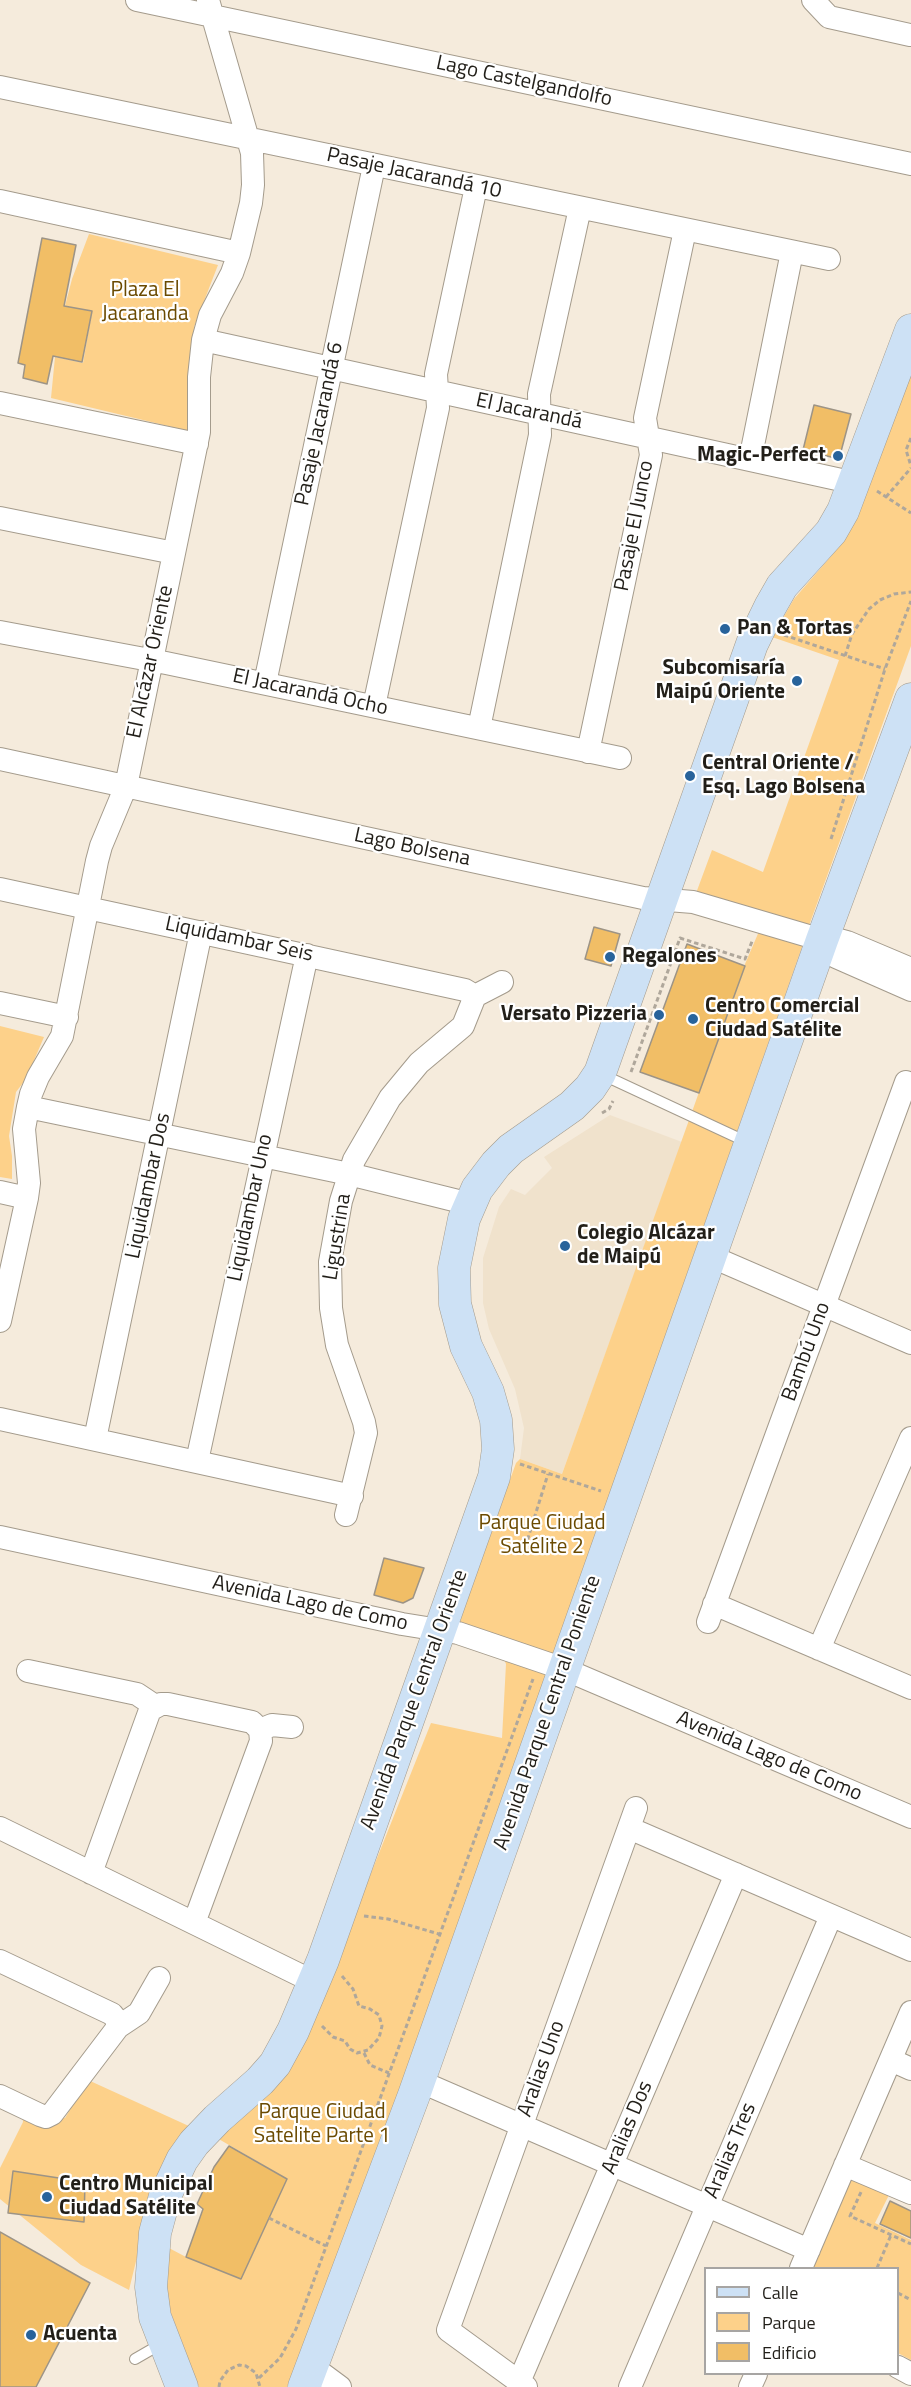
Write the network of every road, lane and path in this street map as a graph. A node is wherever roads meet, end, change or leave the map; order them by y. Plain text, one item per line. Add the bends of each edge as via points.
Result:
1 (137, 0) edge
2 (798, 0) edge
3 (807, 0) edge
4 (813, 0) edge
5 (211, 8) edge
6 (910, 34) edge
7 (0, 87) edge
8 (249, 140) junction
9 (911, 164) edge
10 (374, 166) junction
11 (476, 187) junction
12 (0, 201) edge
13 (580, 208) junction
14 (685, 230) junction
15 (792, 252) junction
16 (239, 253) junction
17 (829, 259) dead end
18 (911, 330) edge
19 (202, 340) junction
20 (332, 368) junction
21 (437, 391) junction
22 (0, 404) edge
23 (539, 414) junction
24 (648, 438) junction
25 (911, 438) edge
26 (197, 444) junction
27 (750, 460) junction
28 (911, 467) edge
29 (865, 487) junction
30 (886, 497) junction
31 (911, 513) edge
32 (0, 518) edge
33 (174, 553) junction
34 (911, 592) edge
35 (0, 632) edge
36 (779, 634) dead end
37 (845, 656) junction
38 (150, 660) junction
39 (885, 669) dead end
40 (265, 683) junction
41 (911, 699) edge
42 (375, 706) junction
43 (478, 728) junction
44 (588, 752) junction
45 (620, 758) dead end
46 (0, 759) edge
47 (126, 786) junction
48 (0, 889) edge
49 (662, 900) junction
50 (88, 908) junction
51 (201, 932) junction
52 (822, 940) junction
53 (763, 943) dead end
54 (307, 955) junction
55 (911, 969) edge
56 (502, 982) dead end
57 (911, 990) edge
58 (475, 996) junction
59 (0, 1003) edge
60 (67, 1017) junction
61 (611, 1079) junction
62 (906, 1082) dead end
63 (28, 1107) junction
64 (903, 1114) edge
65 (598, 1115) dead end
66 (160, 1134) junction
67 (750, 1143) junction
68 (261, 1156) junction
69 (349, 1174) junction
70 (0, 1192) edge
71 (27, 1198) junction
72 (470, 1204) junction
73 (710, 1256) junction
74 (824, 1305) junction
75 (1, 1312) edge
76 (911, 1343) edge
77 (0, 1419) edge
78 (911, 1438) edge
79 (95, 1439) junction
80 (197, 1461) junction
81 (516, 1463) dead end
82 (548, 1474) junction
83 (601, 1491) dead end
84 (0, 1537) edge
85 (523, 1554) dead end
86 (440, 1630) junction
87 (819, 1649) junction
88 (28, 1671) dead end
89 (549, 1672) junction
90 (911, 1688) edge
91 (155, 1706) junction
92 (291, 1727) dead end
93 (260, 1730) junction
94 (911, 1817) edge
95 (1, 1831) edge
96 (91, 1873) junction
97 (736, 1874) junction
98 (359, 1915) dead end
99 (831, 1916) junction
100 (194, 1923) junction
101 (439, 1934) junction
102 (911, 1950) edge
103 (0, 1961) edge
104 (159, 1978) dead end
105 (325, 1978) junction
106 (911, 2012) edge
107 (316, 2020) dead end
108 (118, 2027) junction
109 (364, 2052) junction
110 (901, 2064) edge
111 (389, 2073) junction
112 (418, 2081) junction
113 (0, 2096) edge
114 (522, 2126) junction
115 (612, 2165) junction
116 (845, 2165) junction
117 (911, 2193) edge
118 (707, 2206) junction
119 (850, 2216) dead end
120 (269, 2218) dead end
121 (891, 2235) junction
122 (911, 2244) edge
123 (326, 2246) junction
124 (805, 2259) edge
125 (877, 2267) edge
126 (164, 2342) junction
127 (135, 2359) dead end
128 (308, 2377) edge
129 (259, 2378) junction
130 (522, 2384) edge
131 (182, 2387) edge
132 (219, 2387) edge
133 (260, 2387) edge
134 (340, 2387) edge
135 (630, 2387) edge

1 - 5 street, Lago Castelgandolfo
2 - 3 street
4 - 6 street via 834,18
5 - 8 street, El Alcázar Oriente
5 - 9 street, Lago Castelgandolfo
7 - 8 street, Pasaje Jacarandá 10
8 - 10 street, Pasaje Jacarandá 10
8 - 16 street, El Alcázar Oriente via 253,184
10 - 11 street, Pasaje Jacarandá 10
10 - 20 street, Pasaje Jacarandá 6
11 - 13 street, Pasaje Jacarandá 10
11 - 21 street via 436,374
12 - 16 street
13 - 14 street, Pasaje Jacarandá 10
13 - 23 street via 538,394
14 - 15 street, Pasaje Jacarandá 10
14 - 24 street, Pasaje El Junco via 645,418
15 - 17 street, Pasaje Jacarandá 10
15 - 27 street
16 - 19 street, El Alcázar Oriente
18 - 29 street, Avenida Parque Central Oriente
19 - 20 street, El Jacarandá
19 - 26 street, El Alcázar Oriente
20 - 21 street, El Jacarandá
20 - 40 street, Pasaje Jacarandá 6
21 - 23 street, El Jacarandá
21 - 42 street via 438,408
22 - 26 street
23 - 24 street, El Jacarandá
23 - 43 street via 540,435
24 - 27 street, El Jacarandá
24 - 44 street, Pasaje El Junco via 651,455
25 - 28 path via 906,450
26 - 33 street, El Alcázar Oriente
27 - 29 street, El Jacarandá
28 - 30 path
29 - 30 path
29 - 49 street, Avenida Parque Central Oriente via 790,577 760,625
30 - 31 path
32 - 33 street
33 - 38 street, El Alcázar Oriente
34 - 37 path via 894,594 869,609 852,634
35 - 38 street, El Jacarandá Ocho
36 - 37 path
37 - 39 path
38 - 40 street, El Jacarandá Ocho
38 - 47 street, El Alcázar Oriente
40 - 42 street, El Jacarandá Ocho
41 - 52 street, Avenida Parque Central Poniente
42 - 43 street, El Jacarandá Ocho
43 - 44 street, El Jacarandá Ocho
44 - 45 street, El Jacarandá Ocho
46 - 47 street, Lago Bolsena
47 - 49 street, Lago Bolsena
47 - 50 street, El Alcázar Oriente via 101,846
48 - 50 street, Liquidambar Seis
49 - 52 street, Lago Bolsena via 693,902
49 - 61 street, Avenida Parque Central Oriente
50 - 51 street, Liquidambar Seis
50 - 60 street, El Alcázar Oriente
51 - 54 street, Liquidambar Seis
51 - 66 street, Liquidambar Dos
52 - 55 street, Lago Bolsena via 847,942
52 - 57 street, Lago Bolsena via 836,957
52 - 67 street, Avenida Parque Central Poniente
53 - 61 path via 753,939 745,960 680,938 632,1071
54 - 58 street, Liquidambar Seis via 465,990
54 - 68 street, Liquidambar Uno
56 - 58 street
58 - 69 street, Ligustrina via 463,1026 418,1063 390,1098
59 - 60 street
60 - 63 street, El Alcázar Oriente
61 - 65 path via 609,1109
61 - 67 lane
61 - 72 street, Avenida Parque Central Oriente via 590,1088 572,1106 511,1149 496,1164
62 - 64 street, Bambú Uno
63 - 66 street
63 - 71 street, El Alcázar Oriente via 24,1129
64 - 74 street, Bambú Uno
66 - 68 street
66 - 79 street, Liquidambar Dos
67 - 73 street, Avenida Parque Central Poniente
68 - 69 street
68 - 80 street, Liquidambar Uno
69 - 72 street
69 - 80 street, Ligustrina via 333,1235 329,1285 337,1345 366,1433 349,1506
70 - 71 street
71 - 75 street, El Alcázar Oriente
72 - 86 street, Avenida Parque Central Oriente via 456,1251 453,1286 466,1346 493,1406 497,1463
73 - 74 street
73 - 89 street, Avenida Parque Central Poniente
74 - 76 street
74 - 87 street, Bambú Uno via 711,1613
77 - 79 street
78 - 87 street
79 - 80 street
81 - 82 path
82 - 83 path
82 - 85 path
84 - 86 street, Avenida Lago de Como
86 - 89 street, Avenida Lago de Como via 458,1633
86 - 105 street, Avenida Parque Central Oriente
87 - 90 street
88 - 91 street via 137,1694
89 - 94 street, Avenida Lago de Como
89 - 101 path
89 - 112 street, Avenida Parque Central Poniente
91 - 93 street via 168,1704 252,1722
91 - 96 street via 147,1716
92 - 93 street via 272,1725
93 - 100 street via 261,1741
95 - 96 street
96 - 100 street
97 - 99 street
97 - 114 street, Aralias Uno via 633,1818
97 - 115 street, Aralias Dos
98 - 101 path
99 - 102 street
99 - 118 street, Aralias Tres
100 - 105 street
101 - 111 path
103 - 108 street via 112,2014
104 - 108 street via 139,2013
105 - 109 path via 351,1986 359,2006 375,2012 381,2021 379,2038
105 - 126 street, Avenida Parque Central Oriente via 274,2064 194,2143 165,2196 155,2234 151,2273 155,2317
106 - 110 street
107 - 109 path via 353,2051
108 - 113 street via 57,2110 46,2116
109 - 111 path via 370,2065
110 - 116 street
111 - 123 path
112 - 114 street
112 - 128 street, Avenida Parque Central Poniente
114 - 115 street
114 - 130 street, Aralias Uno via 448,2330
115 - 118 street
115 - 130 street, Aralias Dos
116 - 117 street
116 - 124 street
118 - 124 street
118 - 135 street, Aralias Tres
119 - 121 path
120 - 123 path
121 - 122 path
121 - 125 path
123 - 129 path via 288,2346
126 - 127 lane
126 - 131 street, Avenida Parque Central Oriente
128 - 134 street
129 - 132 path via 251,2368 239,2365 228,2370
129 - 133 path

